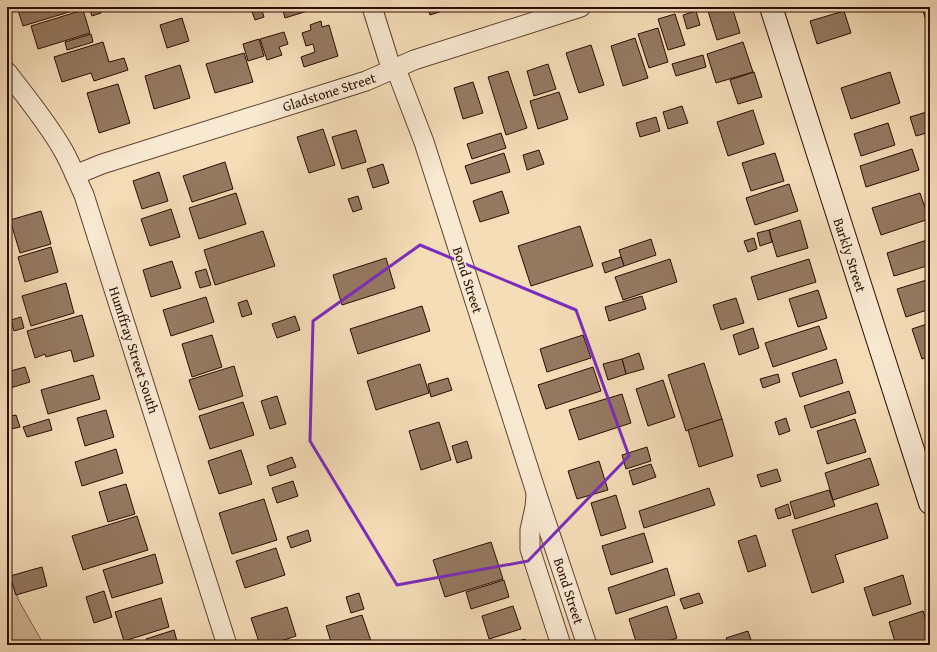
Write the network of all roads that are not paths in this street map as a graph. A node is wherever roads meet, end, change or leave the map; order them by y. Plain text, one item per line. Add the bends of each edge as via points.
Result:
1 (372, 7) edge
2 (581, 7) edge
3 (771, 7) edge
4 (394, 70) junction
5 (7, 72) edge
6 (75, 175) junction
7 (536, 492) junction
8 (930, 503) edge
9 (227, 645) edge
10 (561, 645) edge
11 (587, 645) edge

1 - 4 street, Bond Street
2 - 4 street, Gladstone Street via 414,60
3 - 8 main road, Barkly Street
4 - 6 street, Gladstone Street via 102,164
4 - 7 street, Bond Street via 424,142
5 - 6 street, Humffray Street South via 42,117
6 - 9 street, Humffray Street South via 89,210
7 - 10 street, Bond Street via 530,549
7 - 11 street, Bond Street

